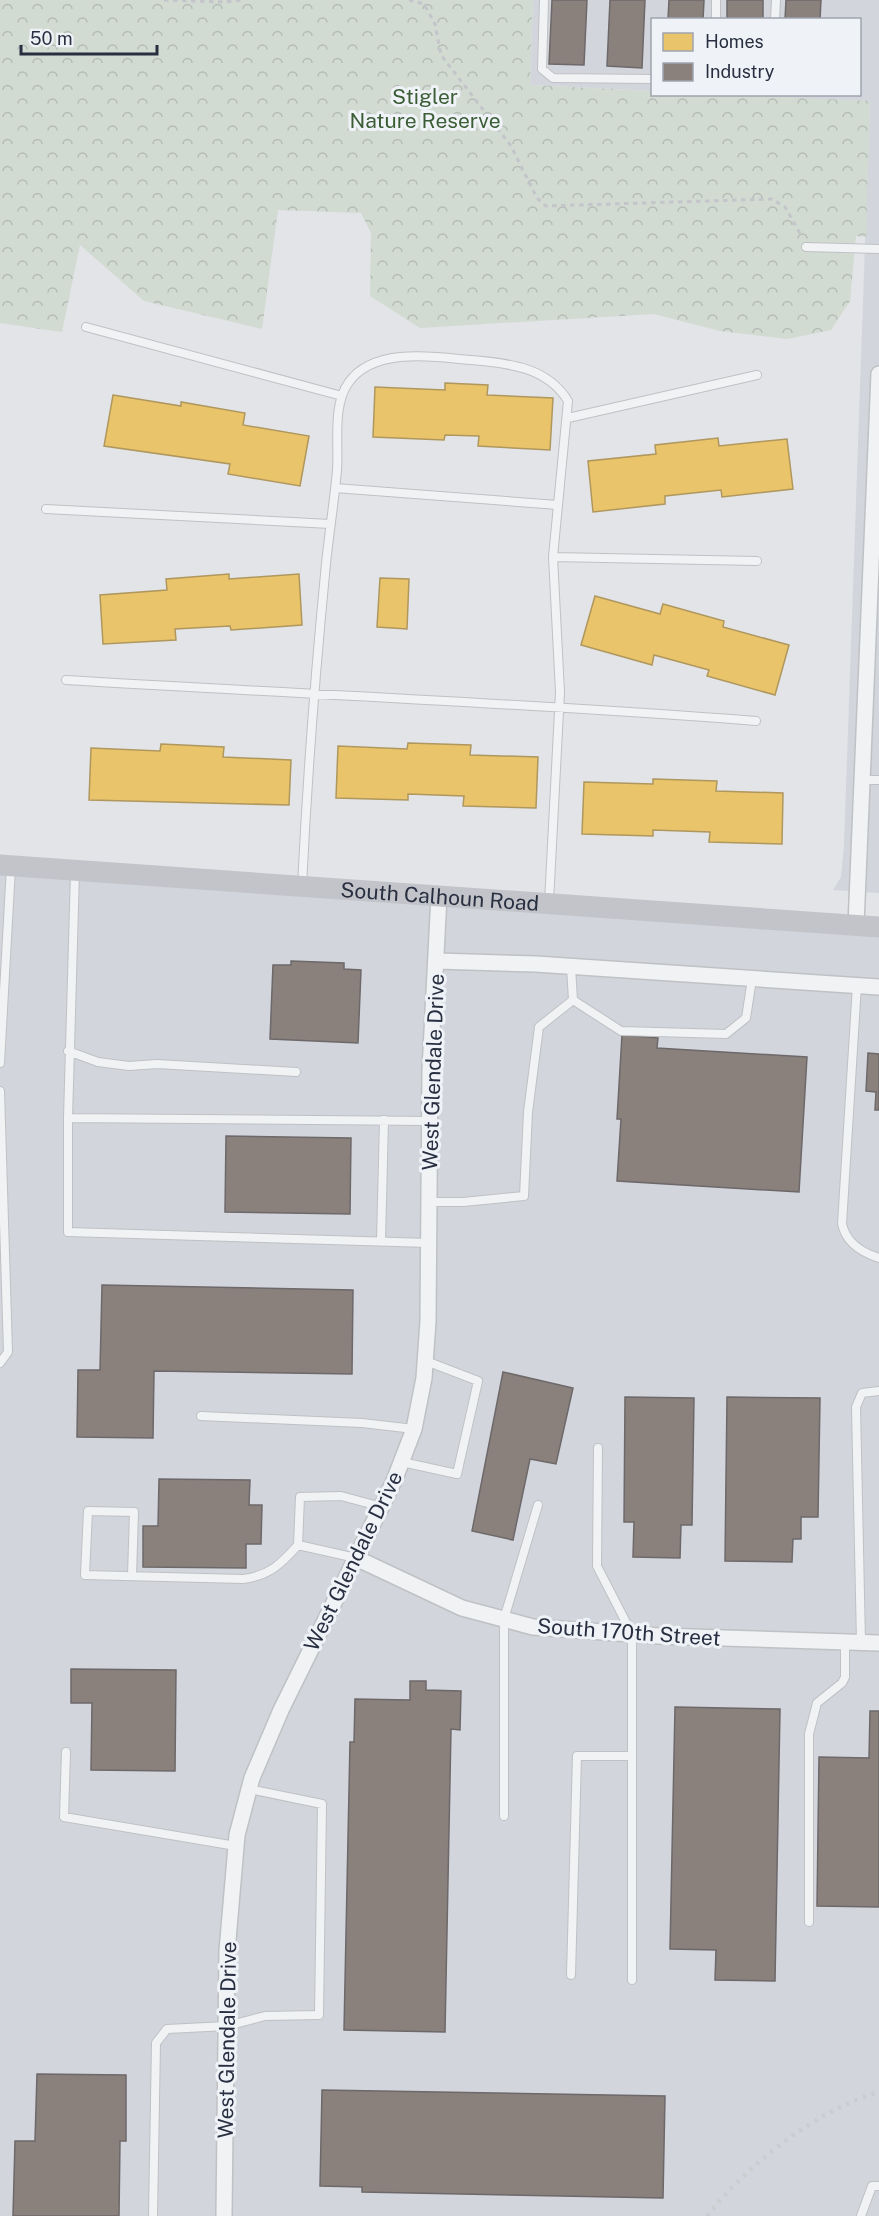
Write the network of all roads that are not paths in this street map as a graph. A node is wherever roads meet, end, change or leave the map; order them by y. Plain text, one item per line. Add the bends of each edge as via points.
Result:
1 (544, 0) edge
2 (716, 0) edge
3 (776, 0) edge
4 (716, 18) edge
5 (775, 18) edge
6 (651, 79) edge
7 (806, 247) road end
8 (879, 249) edge
9 (86, 327) dead end
10 (879, 374) edge
11 (757, 375) dead end
12 (342, 396) junction
13 (568, 418) junction
14 (878, 423) edge
15 (335, 488) junction
16 (558, 505) junction
17 (46, 509) dead end
18 (330, 524) junction
19 (554, 557) junction
20 (757, 561) dead end
21 (875, 607) edge
22 (66, 680) dead end
23 (316, 695) junction
24 (559, 705) junction
25 (756, 721) dead end
26 (871, 780) edge
27 (5, 866) edge
28 (75, 871) junction
29 (302, 887) junction
30 (439, 896) junction
31 (549, 904) junction
32 (856, 925) junction
33 (879, 927) edge
34 (438, 961) junction
35 (570, 967) junction
36 (752, 979) junction
37 (857, 985) junction
38 (879, 987) edge
39 (573, 1000) junction
40 (68, 1051) junction
41 (0, 1064) edge
42 (296, 1072) dead end
43 (0, 1091) edge
44 (68, 1118) junction
45 (384, 1120) junction
46 (430, 1120) junction
47 (429, 1202) junction
48 (381, 1241) junction
49 (429, 1243) junction
50 (879, 1258) edge
51 (426, 1361) junction
52 (0, 1363) edge
53 (879, 1391) edge
54 (201, 1416) dead end
55 (414, 1429) junction
56 (598, 1448) dead end
57 (402, 1462) junction
58 (538, 1505) dead end
59 (382, 1507) junction
60 (298, 1545) junction
61 (356, 1558) junction
62 (132, 1576) junction
63 (504, 1619) junction
64 (632, 1634) junction
65 (845, 1642) junction
66 (861, 1642) junction
67 (879, 1643) edge
68 (66, 1752) dead end
69 (632, 1756) junction
70 (249, 1789) junction
71 (504, 1816) dead end
72 (236, 1846) junction
73 (809, 1922) dead end
74 (571, 1975) dead end
75 (632, 1980) dead end
76 (227, 2026) junction
77 (879, 2186) edge
78 (153, 2216) edge
79 (224, 2216) edge
80 (861, 2216) edge

1 - 6 lane via 542,69 553,78
2 - 4 lane
3 - 5 lane
7 - 8 lane
9 - 12 lane
10 - 14 street
11 - 13 lane
12 - 13 lane via 359,370 376,362 446,357 528,368 552,380 568,401
12 - 15 lane
13 - 16 lane
14 - 21 street
15 - 16 lane
15 - 18 lane
16 - 19 lane
17 - 18 lane
18 - 23 lane
19 - 20 lane
19 - 24 lane
21 - 26 street
22 - 23 lane
23 - 24 lane
23 - 29 lane
24 - 25 lane
24 - 31 lane
26 - 32 street
27 - 28 street, South Calhoun Road
27 - 41 lane
28 - 29 street, South Calhoun Road
28 - 40 lane
29 - 30 street, South Calhoun Road
30 - 31 street, South Calhoun Road
30 - 34 street, West Glendale Drive
31 - 32 street, South Calhoun Road
32 - 33 street, South Calhoun Road
34 - 35 street
34 - 46 street, West Glendale Drive
35 - 36 street
35 - 39 lane
36 - 37 street
36 - 39 lane via 746,1018 726,1034 621,1030
37 - 38 street
37 - 50 lane via 842,1224 845,1237 857,1248
39 - 47 lane via 539,1027 528,1112 524,1196
40 - 42 lane via 98,1062 129,1066 157,1064
40 - 44 lane
43 - 52 lane via 8,1352
44 - 45 lane
44 - 48 lane via 68,1232
45 - 46 lane
45 - 48 lane
46 - 47 street, West Glendale Drive
47 - 49 street, West Glendale Drive
48 - 49 lane
49 - 51 street, West Glendale Drive
51 - 55 street, West Glendale Drive
51 - 57 lane via 478,1381 457,1474
53 - 66 lane via 862,1393 856,1407
54 - 55 lane
55 - 57 street, West Glendale Drive
56 - 64 lane via 597,1566
57 - 59 street, West Glendale Drive
58 - 63 lane
59 - 60 lane via 341,1496 300,1497
59 - 61 street, West Glendale Drive
60 - 61 lane
60 - 62 lane via 277,1569 258,1577
61 - 63 street, South 170th Street via 462,1608
61 - 70 street, West Glendale Drive via 280,1710
62 - 62 lane via 85,1575 88,1511 134,1512
63 - 64 street, South 170th Street via 559,1630
63 - 71 lane
64 - 65 street, South 170th Street
64 - 69 lane
65 - 66 street, South 170th Street
65 - 73 lane via 845,1677 817,1703 809,1734
66 - 67 street, South 170th Street
68 - 72 lane via 64,1817
69 - 74 lane via 577,1756
69 - 75 lane
70 - 72 street, West Glendale Drive
70 - 76 lane via 322,1804 319,2015 265,2016
72 - 76 street, West Glendale Drive via 227,1951
76 - 78 lane via 166,2029 156,2043
76 - 79 street, West Glendale Drive
77 - 80 lane via 872,2186

